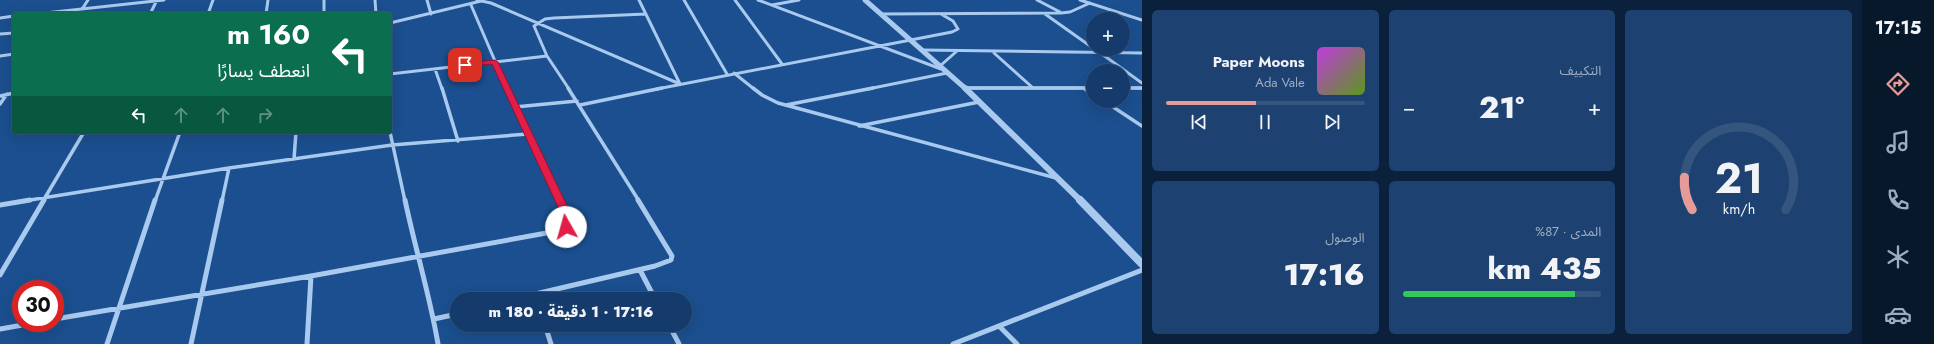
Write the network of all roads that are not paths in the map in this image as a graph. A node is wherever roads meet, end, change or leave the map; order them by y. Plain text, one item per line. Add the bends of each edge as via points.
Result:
1 (88, 0) edge
2 (157, 0) edge
3 (164, 0) edge
4 (213, 0) edge
5 (268, 0) edge
6 (324, 0) edge
7 (375, 0) edge
8 (427, 0) edge
9 (481, 0) edge
10 (639, 0) edge
11 (684, 0) edge
12 (735, 0) edge
13 (758, 0) edge
14 (799, 0) edge
15 (865, 0) edge
16 (1037, 0) edge
17 (1080, 0) edge
18 (490, 1) edge
19 (1090, 3) junction
20 (471, 5) junction
21 (772, 5) junction
22 (82, 9) junction
23 (54, 12) edge
24 (80, 12) edge
25 (151, 12) edge
26 (209, 12) edge
27 (266, 12) edge
28 (324, 12) edge
29 (376, 12) edge
30 (1061, 13) junction
31 (431, 14) junction
32 (646, 14) junction
33 (879, 14) junction
34 (941, 14) junction
35 (1045, 14) junction
36 (12, 16) edge
37 (0, 18) edge
38 (1142, 20) edge
39 (392, 23) edge
40 (536, 23) junction
41 (12, 33) edge
42 (0, 34) edge
43 (911, 40) junction
44 (1086, 42) edge
45 (879, 46) junction
46 (922, 50) junction
47 (957, 51) junction
48 (994, 52) junction
49 (1130, 53) edge
50 (1142, 53) edge
51 (12, 54) edge
52 (1086, 54) edge
53 (0, 56) edge
54 (547, 56) junction
55 (1104, 56) edge
56 (495, 62) junction
57 (782, 64) junction
58 (435, 69) junction
59 (943, 69) junction
60 (734, 73) junction
61 (392, 74) edge
62 (727, 74) junction
63 (1142, 83) edge
64 (680, 84) junction
65 (965, 88) junction
66 (1032, 88) junction
67 (1084, 88) edge
68 (1130, 88) edge
69 (1142, 88) edge
70 (12, 93) edge
71 (7, 94) junction
72 (0, 96) edge
73 (577, 100) junction
74 (979, 102) junction
75 (0, 104) edge
76 (580, 105) junction
77 (786, 105) junction
78 (515, 107) junction
79 (1115, 108) edge
80 (858, 126) junction
81 (1142, 126) edge
82 (83, 134) edge
83 (179, 134) edge
84 (296, 134) edge
85 (390, 134) edge
86 (528, 134) junction
87 (458, 140) junction
88 (392, 146) junction
89 (294, 159) junction
90 (229, 168) junction
91 (162, 179) junction
92 (1059, 179) junction
93 (45, 198) junction
94 (0, 205) edge
95 (417, 256) junction
96 (1142, 264) edge
97 (640, 270) junction
98 (1142, 270) edge
99 (0, 275) edge
100 (311, 276) junction
101 (552, 292) edge
102 (652, 292) edge
103 (202, 295) junction
104 (118, 308) junction
105 (450, 316) edge
106 (64, 317) edge
107 (434, 320) junction
108 (1000, 326) junction
109 (12, 327) edge
110 (0, 329) edge
111 (547, 332) edge
112 (673, 332) edge
113 (106, 344) edge
114 (191, 344) edge
115 (307, 344) edge
116 (438, 344) edge
117 (551, 344) edge
118 (679, 344) edge
119 (953, 344) edge
120 (1017, 344) edge

1 - 22 street
2 - 3 street
2 - 22 street
2 - 25 street
4 - 26 street
5 - 27 street
6 - 28 street
7 - 29 street
8 - 31 street
9 - 18 street
9 - 20 street
10 - 32 street
11 - 62 street
12 - 57 street
13 - 21 street
14 - 21 street
15 - 33 street
16 - 30 street
17 - 19 street
18 - 40 street
19 - 30 street
19 - 38 street
20 - 31 street
20 - 56 street
21 - 45 street
22 - 23 street
22 - 24 street
30 - 35 street
31 - 39 street
32 - 40 street via 554,18
32 - 64 street
33 - 34 street
33 - 43 street
34 - 35 street
34 - 43 street via 954,21 958,29
35 - 44 street
36 - 37 street
40 - 54 street via 534,29
40 - 64 street
41 - 42 street
43 - 45 street
43 - 46 street
45 - 57 street
45 - 59 street
46 - 47 street
46 - 59 street
47 - 48 street
47 - 59 street
48 - 52 street
48 - 66 street
49 - 50 street
51 - 53 street
54 - 56 street
54 - 73 street
55 - 63 street
56 - 58 street
56 - 78 street
57 - 60 street
58 - 61 street
58 - 87 street
59 - 65 street
59 - 77 street
60 - 62 street
60 - 77 street via 769,100
62 - 64 street
64 - 76 street
65 - 66 street
65 - 74 street
66 - 67 street
68 - 69 street
70 - 71 street
71 - 72 street
71 - 75 street
73 - 76 street
73 - 78 street
74 - 80 street
74 - 92 street
76 - 97 street via 672,256 665,264
77 - 80 street
78 - 86 street
79 - 81 street
80 - 92 street
82 - 93 street
83 - 91 street
84 - 89 street
85 - 88 street
86 - 87 street
86 - 95 street via 570,223 552,232
87 - 88 street
88 - 89 street
88 - 95 street
89 - 90 street
90 - 91 street
90 - 103 street
91 - 93 street
91 - 104 street
92 - 96 street
93 - 94 street
93 - 99 street
95 - 100 street
95 - 107 street
97 - 101 street
97 - 102 street
98 - 108 street via 1068,297
100 - 103 street
100 - 115 street
103 - 104 street
103 - 114 street
104 - 106 street
104 - 113 street
105 - 107 street
107 - 116 street
108 - 119 street
108 - 120 street
109 - 110 street
111 - 117 street
112 - 118 street

